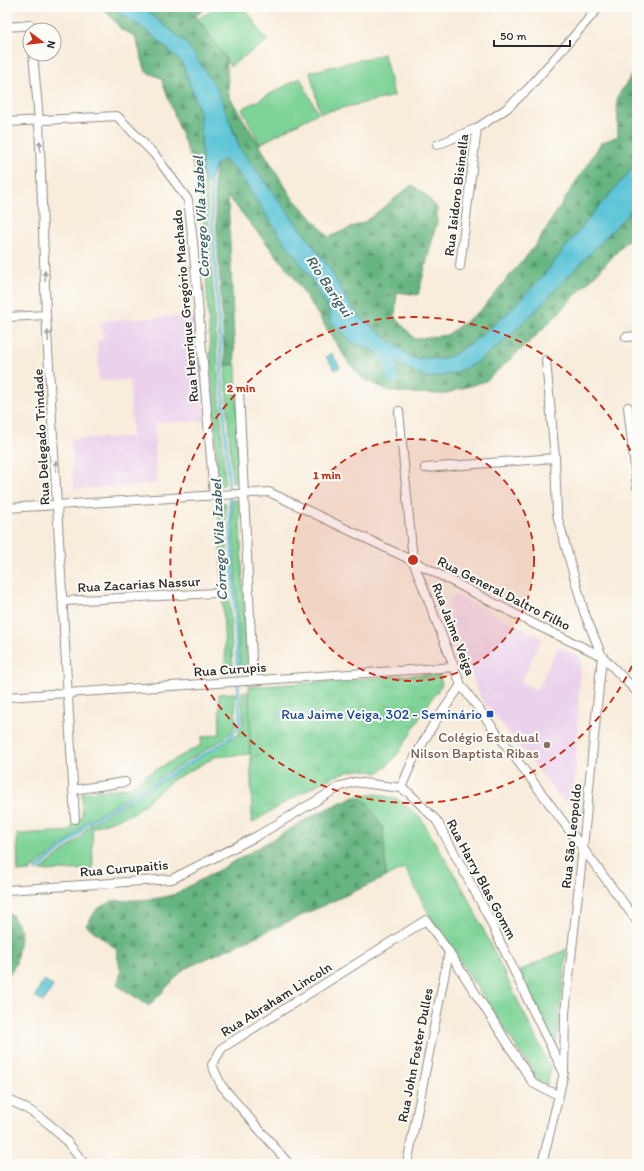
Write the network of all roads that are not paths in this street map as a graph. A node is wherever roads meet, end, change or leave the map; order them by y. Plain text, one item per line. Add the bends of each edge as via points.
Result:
1 (599, 7) edge
2 (7, 27) edge
3 (22, 28) edge
4 (34, 62) edge
5 (39, 120) junction
6 (7, 122) edge
7 (477, 128) junction
8 (437, 145) dead end
9 (460, 266) dead end
10 (46, 315) junction
11 (7, 317) edge
12 (637, 336) edge
13 (626, 337) dead end
14 (546, 360) dead end
15 (239, 392) dead end
16 (628, 407) dead end
17 (399, 411) dead end
18 (555, 458) junction
19 (425, 468) dead end
20 (637, 487) edge
21 (241, 494) junction
22 (214, 496) junction
23 (58, 505) junction
24 (7, 508) edge
25 (413, 561) junction
26 (216, 592) dead end
27 (63, 601) junction
28 (602, 656) junction
29 (455, 667) junction
30 (250, 681) junction
31 (461, 685) junction
32 (637, 692) edge
33 (68, 693) junction
34 (7, 697) edge
35 (125, 782) dead end
36 (401, 788) junction
37 (73, 790) junction
38 (75, 819) dead end
39 (583, 848) junction
40 (7, 890) edge
41 (637, 921) edge
42 (449, 952) junction
43 (564, 1072) junction
44 (559, 1095) junction
45 (7, 1099) edge
46 (84, 1164) edge
47 (289, 1164) edge
48 (407, 1164) edge
49 (542, 1164) edge

1 - 7 street via 518,99
2 - 3 street
4 - 5 street, Rua Delegado Trindade
5 - 6 street
10 -> 5 street, Rua Delegado Trindade
5 - 22 street, Rua Henrique Gregório Machado via 117,116 155,155 188,200
7 - 8 street
7 - 9 street, Rua Isidoro Bisinella
10 - 11 street
23 -> 10 street, Rua Delegado Trindade
12 - 13 street
14 - 18 street, Rua São Leopoldo
15 - 21 street via 244,480
16 - 20 street
17 - 25 street, Rua Jaime Veiga
18 - 19 street
18 - 28 street, Rua São Leopoldo via 557,515 584,612
21 - 22 street, Rua General Daltro Filho
21 - 25 street, Rua General Daltro Filho via 269,492
21 - 30 street
22 - 23 street, Rua General Daltro Filho
23 - 24 street, Rua General Daltro Filho
23 - 27 street, Rua Delegado Trindade
25 - 28 street, Rua General Daltro Filho
25 - 29 street, Rua Jaime Veiga
26 - 27 street, Rua Zacarias Nassur
27 - 33 street, Rua Delegado Trindade
28 - 32 street, Rua General Daltro Filho
28 - 39 street, Rua São Leopoldo
29 - 30 street, Rua Curupis
29 - 31 street, Rua Jaime Veiga
30 - 33 street, Rua Curupis
31 - 36 street via 433,725
31 - 39 street, Rua Jaime Veiga
33 - 34 street, Rua Curupis
33 - 37 street, Rua Delegado Trindade
35 - 37 street
36 - 40 street, Rua Curupaitis via 355,782 341,786 257,836 172,879
36 - 43 street, Rua Harry Blas Gomm via 437,821 487,914
37 - 38 street, Rua Delegado Trindade
39 - 41 street, Rua Jaime Veiga
39 - 43 street, Rua São Leopoldo via 565,1013
42 - 44 street via 533,1083
42 - 47 street, Rua Abraham Lincoln via 426,920 222,1048 212,1065 221,1085
42 - 48 street, Rua John Foster Dulles
43 - 44 street, Rua São Leopoldo
44 - 49 street, Rua São Leopoldo
45 - 46 street via 27,1108 52,1126 70,1144

